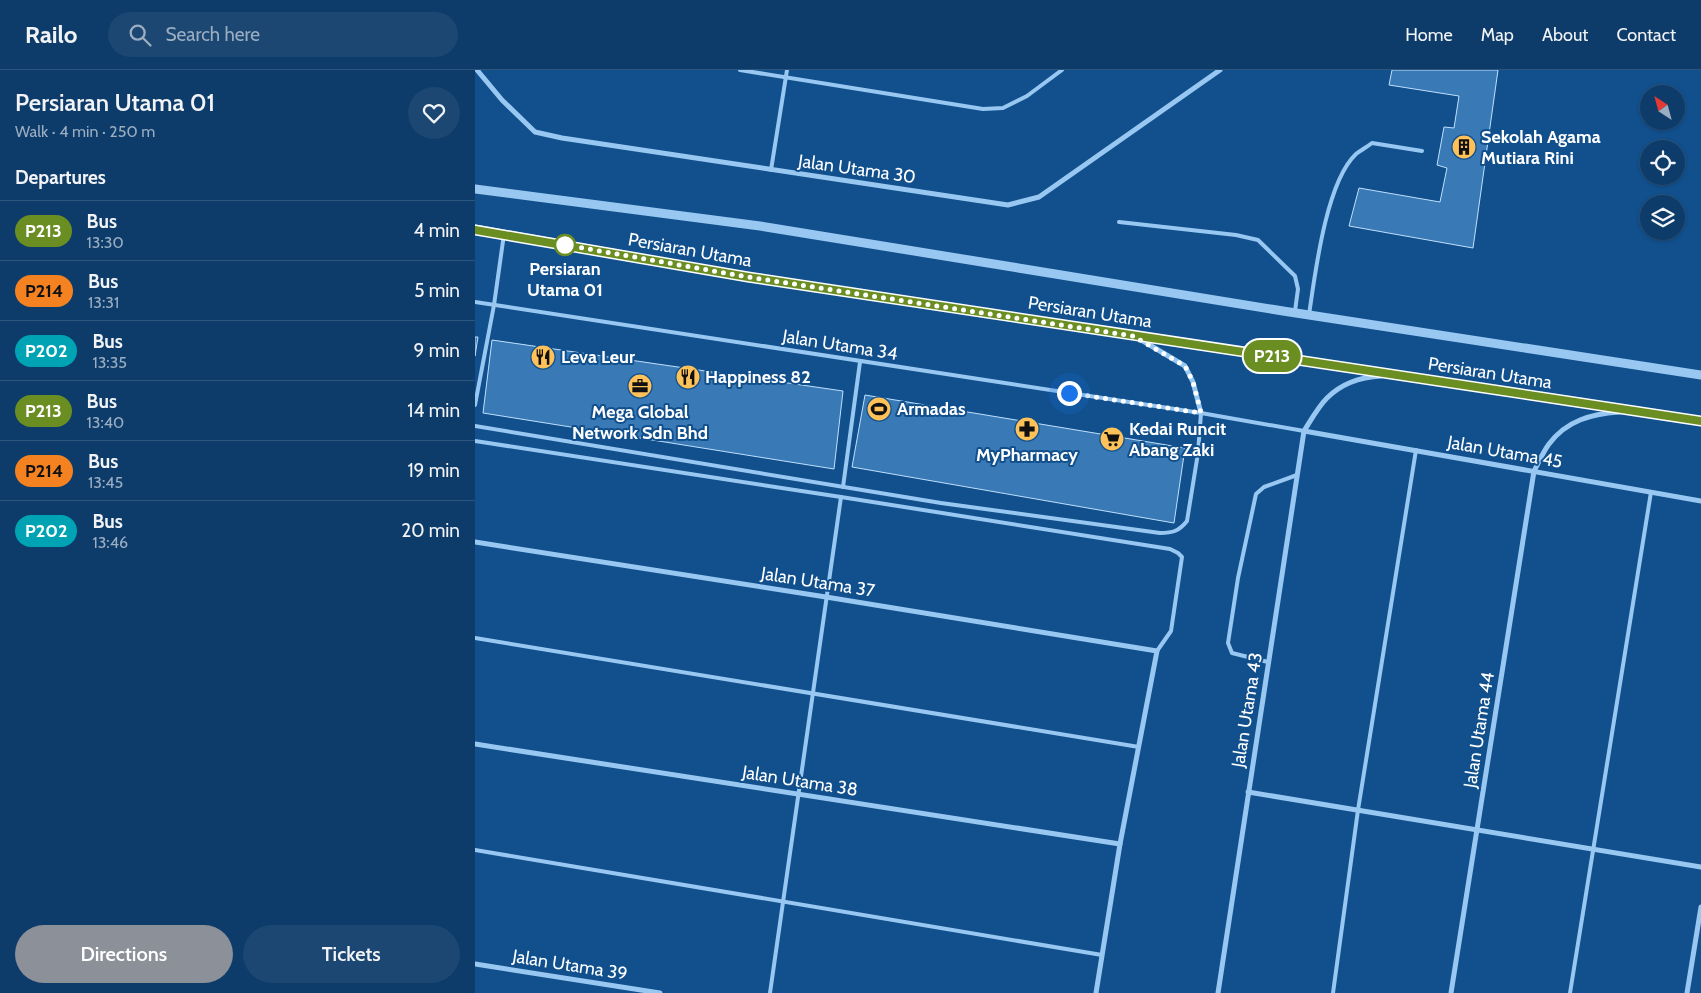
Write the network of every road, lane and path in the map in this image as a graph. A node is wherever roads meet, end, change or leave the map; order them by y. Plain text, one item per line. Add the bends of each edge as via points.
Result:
1 (477, 70) edge
2 (740, 70) edge
3 (787, 70) edge
4 (1062, 70) edge
5 (1221, 70) edge
6 (786, 77) junction
7 (1422, 151) dead end
8 (771, 170) junction
9 (475, 189) edge
10 (1119, 222) dead end
11 (475, 230) edge
12 (504, 234) junction
13 (475, 302) edge
14 (494, 305) junction
15 (1295, 313) junction
16 (1309, 315) junction
17 (1133, 336) junction
18 (860, 362) junction
19 (1395, 375) junction
20 (1701, 375) edge
21 (475, 405) edge
22 (1629, 411) junction
23 (1201, 413) junction
24 (1701, 421) edge
25 (475, 426) edge
26 (1304, 430) junction
27 (475, 441) edge
28 (1416, 450) junction
29 (1534, 471) junction
30 (1297, 475) junction
31 (843, 487) junction
32 (1651, 492) junction
33 (841, 497) junction
34 (1701, 501) edge
35 (475, 542) edge
36 (826, 596) junction
37 (475, 638) edge
38 (1157, 652) junction
39 (1268, 662) junction
40 (812, 694) junction
41 (475, 744) edge
42 (1139, 747) junction
43 (1248, 792) junction
44 (798, 794) junction
45 (1359, 810) junction
46 (1477, 830) junction
47 (1120, 844) junction
48 (1592, 849) junction
49 (475, 850) edge
50 (1701, 867) edge
51 (782, 902) junction
52 (1701, 907) edge
53 (1103, 955) junction
54 (475, 964) edge
55 (660, 993) edge
56 (770, 993) edge
57 (1096, 993) edge
58 (1218, 993) edge
59 (1333, 993) edge
60 (1451, 993) edge
61 (1570, 993) edge
62 (1687, 993) edge

1 - 8 street, Jalan Utama 30 via 535,132
2 - 6 lane
3 - 6 lane
4 - 6 lane via 1027,96 1003,108 983,109
5 - 8 street, Jalan Utama 30 via 1039,197 1008,205
6 - 8 lane
7 - 16 lane via 1372,143 1355,155 1343,172 1334,192 1320,245
9 - 15 street, Persiaran Utama via 760,226
10 - 15 lane via 1258,240 1295,276 1298,289
11 - 12 street, Persiaran Utama
12 - 14 lane
12 - 17 street, Persiaran Utama via 748,277
13 - 14 lane, Jalan Utama 34
14 - 18 lane, Jalan Utama 34
14 - 21 lane
15 - 16 street, Persiaran Utama
16 - 20 street, Persiaran Utama
17 - 19 street, Persiaran Utama
17 - 23 street via 1185,366
18 - 23 lane, Jalan Utama 34
18 - 31 lane
19 - 22 street, Persiaran Utama
19 - 26 street via 1363,377 1345,385 1327,398
22 - 24 street, Persiaran Utama
22 - 29 street, Jalan Utama 44 via 1584,417 1567,427 1550,442
23 - 26 lane, Jalan Utama 34
23 - 31 lane via 1187,521 1173,533 950,505
25 - 31 lane
26 - 28 street, Jalan Utama 45
26 - 30 street, Jalan Utama 43
27 - 33 lane
28 - 29 street, Jalan Utama 45
28 - 45 lane
29 - 32 street, Jalan Utama 45
29 - 46 street, Jalan Utama 44
30 - 39 street, Jalan Utama 43
30 - 39 lane via 1264,487 1256,494 1238,578 1228,643 1233,654
32 - 34 street, Jalan Utama 45
32 - 48 lane
33 - 36 lane
33 - 38 lane via 1170,549 1182,556 1171,631
35 - 36 street, Jalan Utama 37
36 - 38 street, Jalan Utama 37
36 - 40 lane
37 - 40 lane
38 - 42 street
39 - 43 street, Jalan Utama 43
40 - 42 lane
40 - 44 lane
41 - 44 street, Jalan Utama 38
42 - 47 street
43 - 45 street
43 - 58 street, Jalan Utama 43
44 - 47 street, Jalan Utama 38
44 - 51 lane
45 - 46 street
45 - 59 lane
46 - 48 street
46 - 60 street, Jalan Utama 44
47 - 53 street
48 - 50 street
48 - 61 lane
49 - 51 lane
51 - 53 lane
51 - 56 lane
52 - 62 street
53 - 57 street
54 - 55 street, Jalan Utama 39

